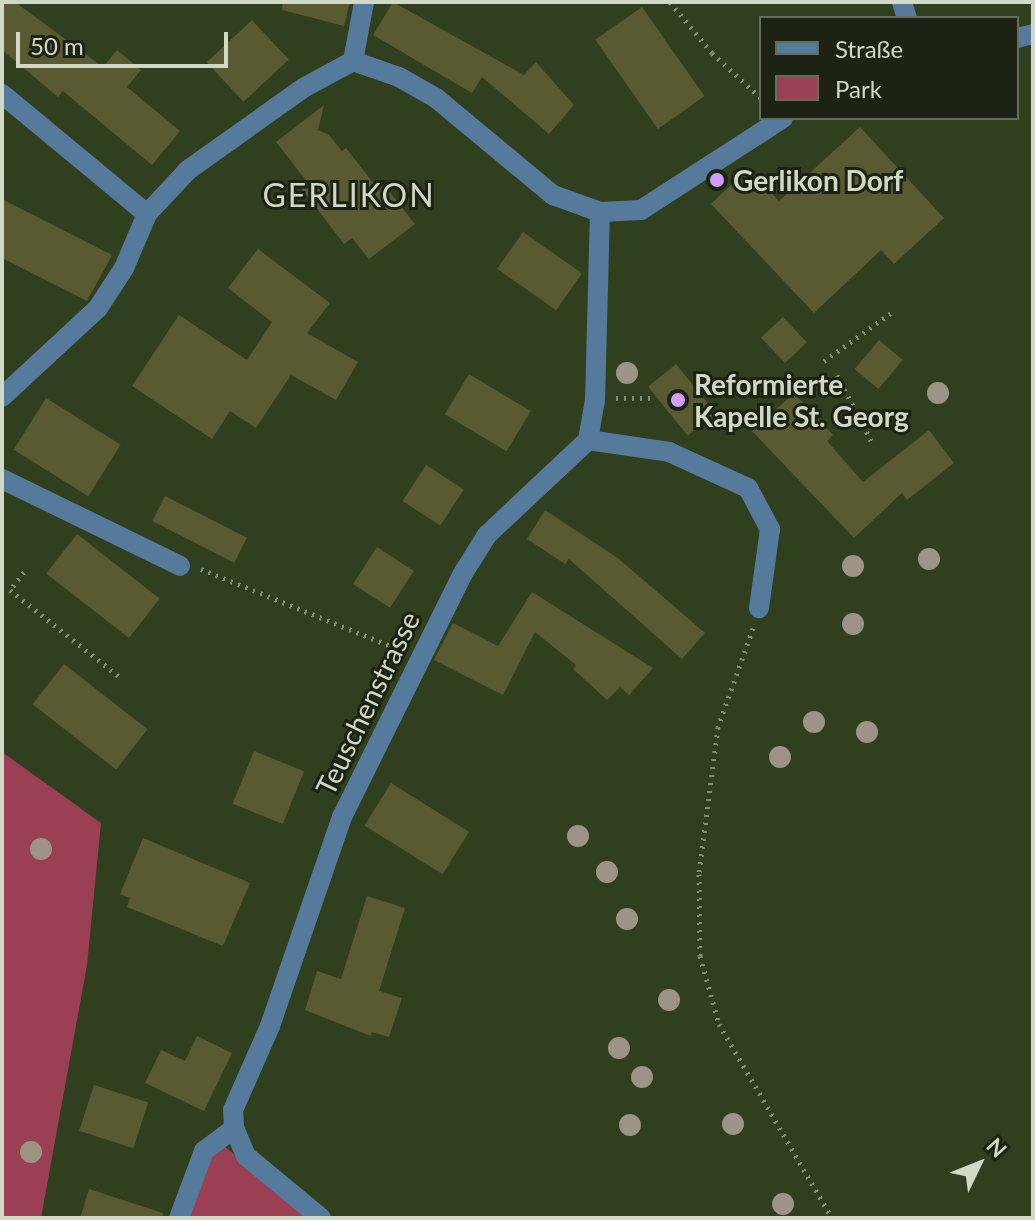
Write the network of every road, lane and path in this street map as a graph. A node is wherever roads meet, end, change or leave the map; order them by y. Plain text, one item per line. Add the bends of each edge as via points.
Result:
1 (364, 2) edge
2 (670, 2) edge
3 (353, 61) junction
4 (2, 94) edge
5 (759, 96) edge
6 (780, 120) edge
7 (600, 212) junction
8 (147, 214) junction
9 (891, 313) dead end
10 (824, 361) dead end
11 (837, 375) dead end
12 (596, 395) junction
13 (2, 397) edge
14 (650, 398) dead end
15 (588, 440) junction
16 (874, 446) dead end
17 (2, 479) edge
18 (180, 566) joint
19 (24, 572) dead end
20 (759, 608) joint
21 (419, 658) junction
22 (121, 678) dead end
23 (234, 1128) junction
24 (179, 1218) edge
25 (321, 1218) edge
26 (832, 1218) edge

1 - 3 street
2 - 5 path via 712,53
3 - 7 street via 399,77 436,98 553,195
3 - 8 street via 228,140 188,170
4 - 8 street
6 - 7 street via 641,210
7 - 12 street
8 - 13 street via 124,268 98,308
9 - 10 path
11 - 16 path
12 - 14 path via 645,402
12 - 15 street
15 - 20 street via 669,452 748,488 770,529
15 - 21 street, Teuschenstrasse via 487,535
17 - 18 street
18 - 21 path via 207,570
19 - 22 path via 10,590
20 - 26 path via 718,727 699,874 700,956 719,1024
21 - 23 street, Teuschenstrasse via 326,858 270,1026 237,1099
23 - 24 street via 204,1151
23 - 25 street via 246,1156

